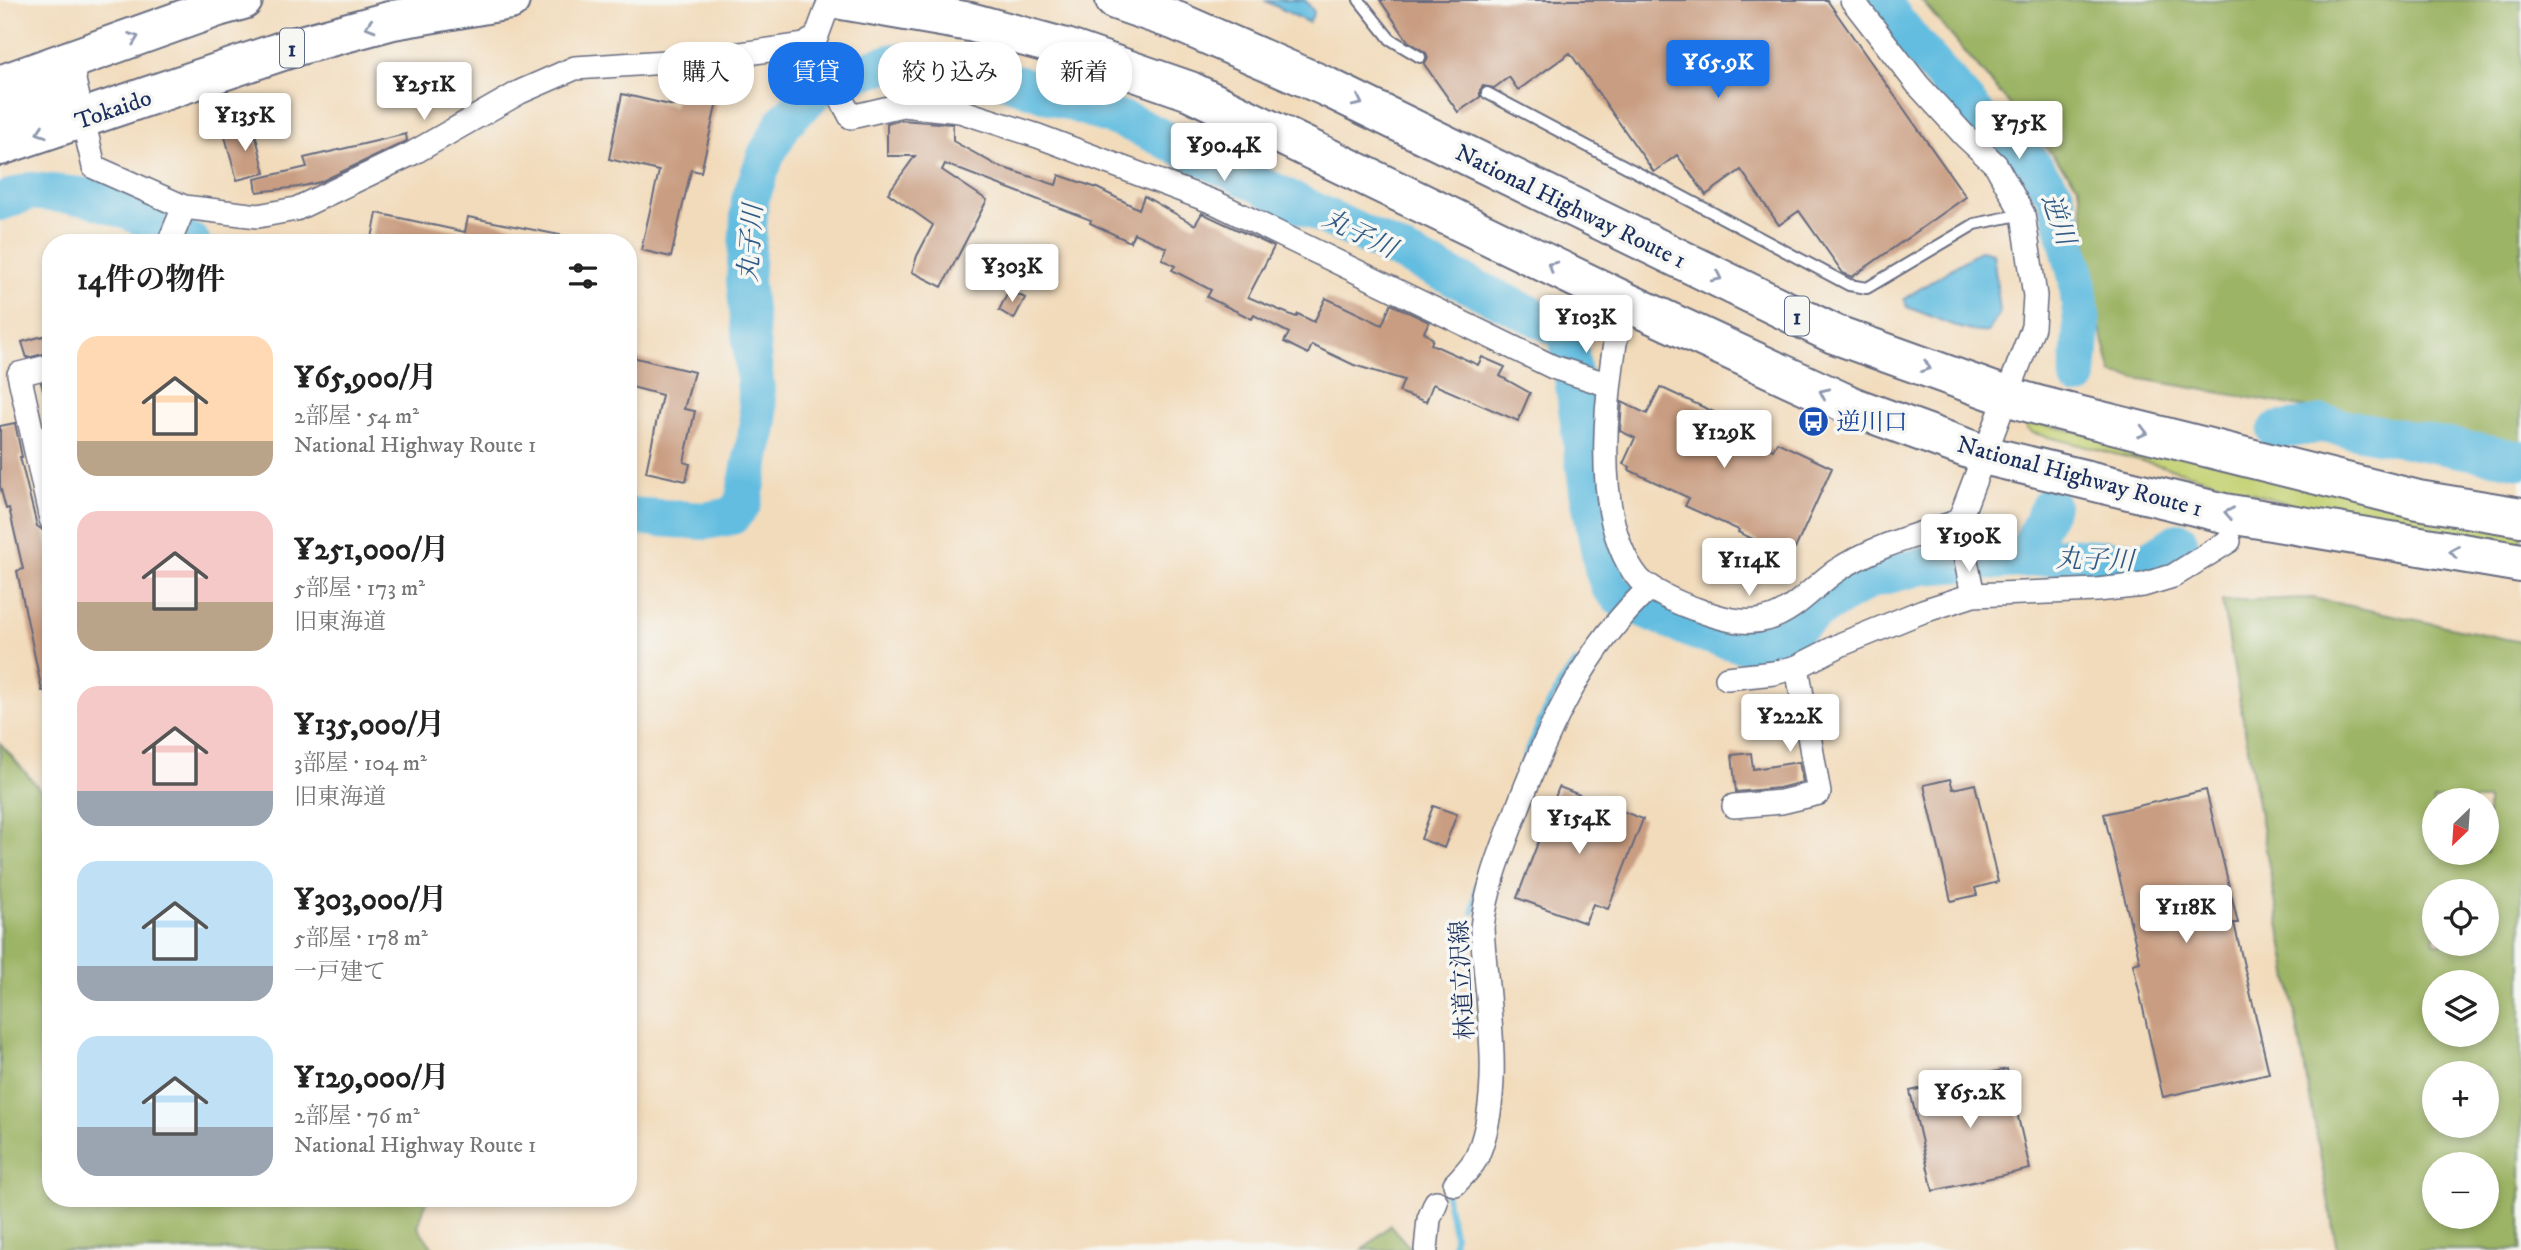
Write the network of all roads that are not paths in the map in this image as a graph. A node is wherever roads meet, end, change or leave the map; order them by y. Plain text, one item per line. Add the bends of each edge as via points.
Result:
1 (243, 0) edge
2 (510, 0) edge
3 (830, 0) edge
4 (842, 0) edge
5 (1359, 0) edge
6 (1852, 0) edge
7 (1120, 1) edge
8 (810, 41) junction
9 (1420, 57) dead end
10 (77, 59) junction
11 (0, 85) edge
12 (1487, 93) dead end
13 (0, 114) edge
14 (81, 119) junction
15 (0, 146) edge
16 (184, 207) junction
17 (2022, 214) junction
18 (173, 234) edge
19 (1622, 300) junction
20 (42, 368) edge
21 (1604, 384) junction
22 (2006, 396) junction
23 (1983, 454) junction
24 (42, 455) edge
25 (2521, 517) edge
26 (1958, 532) junction
27 (2229, 541) dead end
28 (2521, 563) edge
29 (1971, 589) junction
30 (1646, 591) junction
31 (1797, 667) junction
32 (1727, 678) dead end
33 (1734, 806) dead end
34 (1455, 1184) dead end
35 (1436, 1202) dead end
36 (1426, 1250) edge

10 -> 1 highway
2 -> 14 highway, Tokaido / 1 via 393,20 333,36
3 - 8 street via 816,38
19 -> 4 highway, National Highway Route 1 / 1 via 1190,91 1066,48 970,22
5 - 9 lane via 1391,39
6 - 17 street via 1918,85 1996,164
7 -> 22 highway, National Highway Route 1 / 1 via 1327,87 1834,334
8 - 16 street via 697,60 575,68 296,209 258,216
8 - 21 street via 851,117 902,105 960,111 1051,140 1216,203 1558,368
10 - 11 highway
10 - 14 street via 74,80
12 - 17 lane via 1849,285 1867,288 1975,224
13 - 14 highway via 49,97 66,102
14 -> 15 highway, Tokaido / 1
14 - 16 street via 94,167
16 - 18 street
17 - 22 street via 2035,312
19 - 21 street
23 -> 19 highway, National Highway Route 1 / 1 via 1854,407
20 - 24 street via 19,374
21 - 30 street via 1609,507 1626,560
22 - 23 street
22 -> 25 highway, National Highway Route 1 / 1 via 2418,500
23 - 26 street
28 -> 23 highway, National Highway Route 1 / 1 via 2224,513
26 - 29 street
26 - 30 street via 1871,551 1767,620 1727,620
27 - 29 street via 2173,576 2143,585 2096,590
29 - 31 street
30 - 34 street, 林道立沢線 via 1614,626 1574,684 1538,755 1492,879 1482,928 1494,1071 1489,1117 1478,1157
31 - 32 street
31 - 33 street via 1819,793
35 - 36 street

